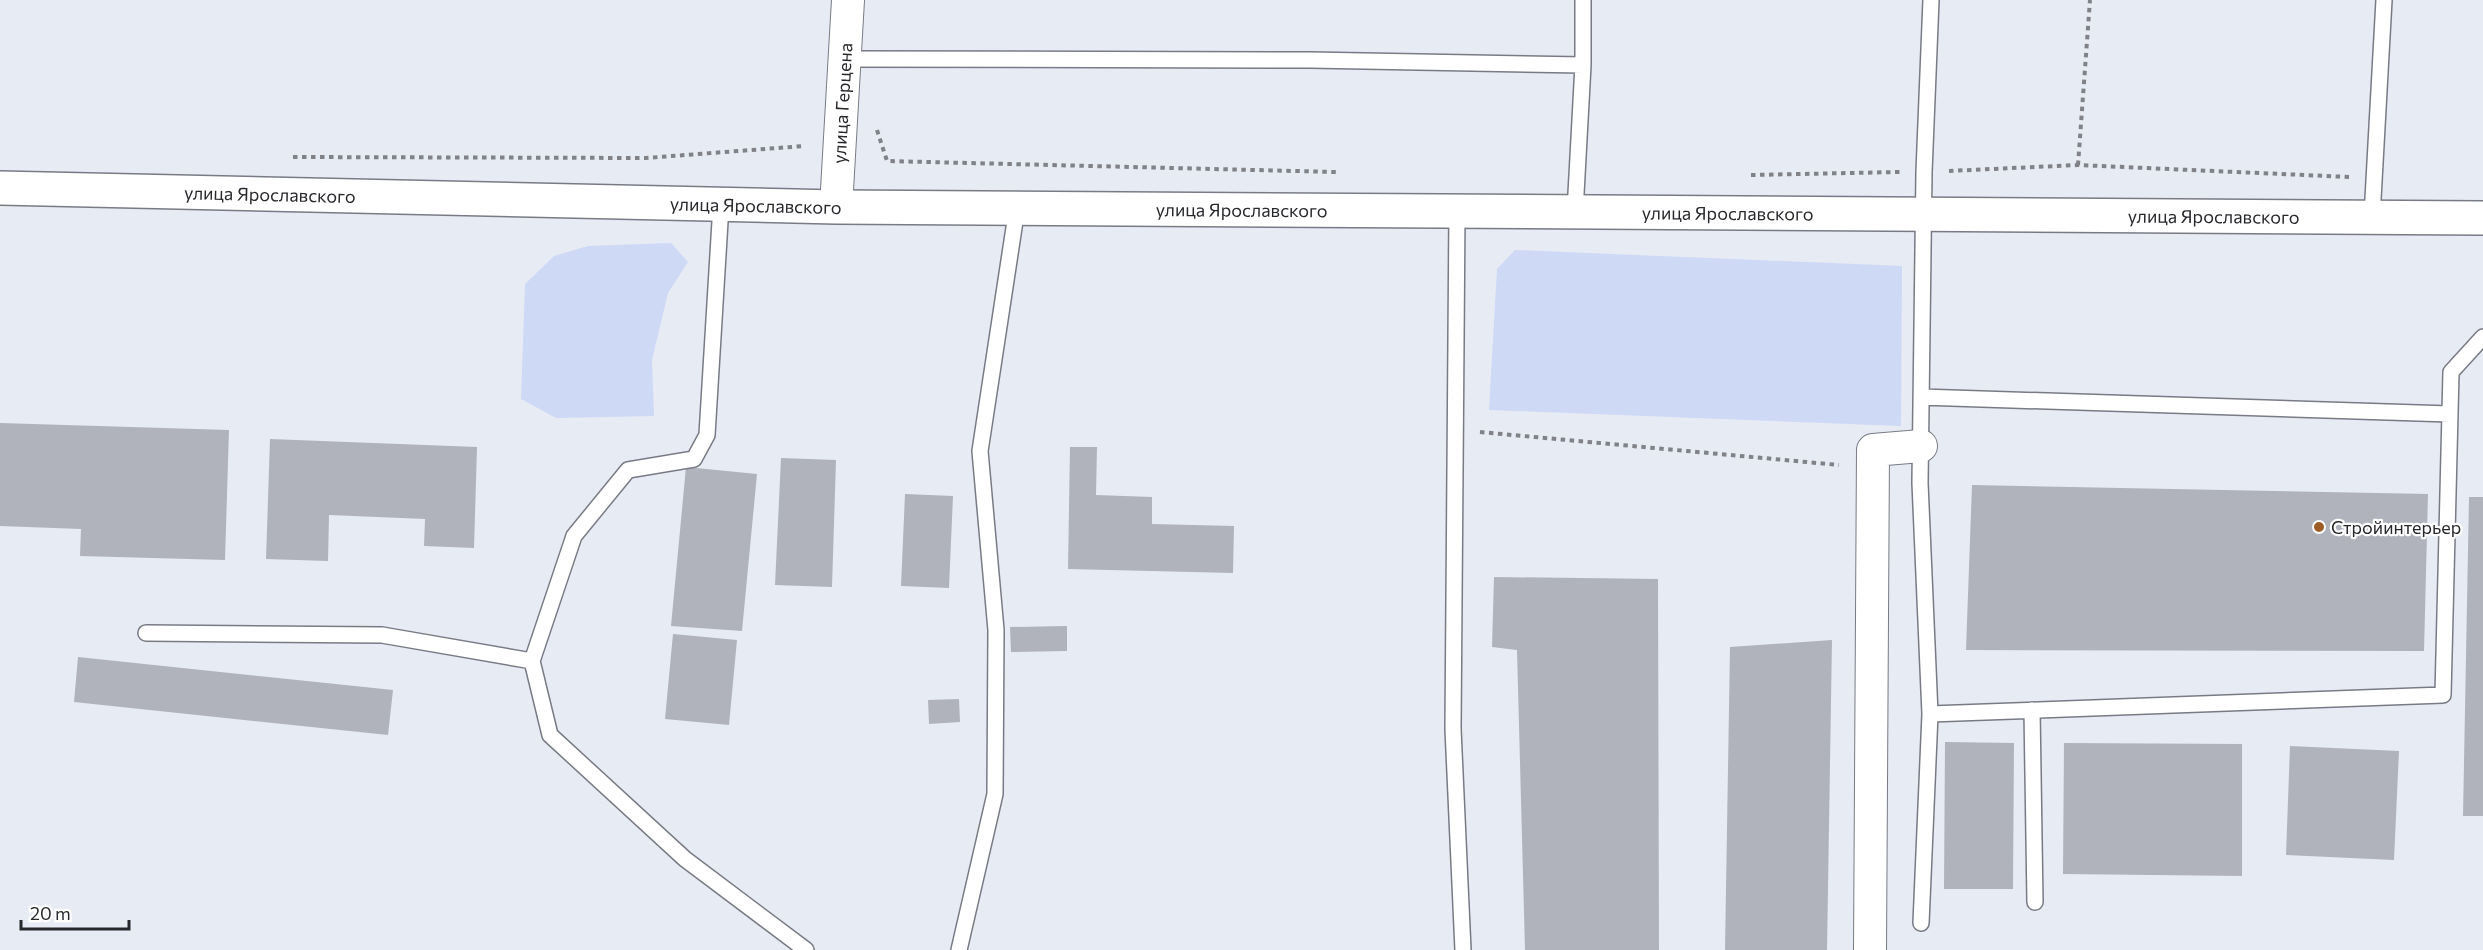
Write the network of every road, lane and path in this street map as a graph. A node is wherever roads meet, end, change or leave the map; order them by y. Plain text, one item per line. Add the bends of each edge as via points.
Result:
1 (848, 0) edge
2 (1583, 0) edge
3 (1931, 0) edge
4 (2090, 0) edge
5 (2384, 0) edge
6 (843, 58) junction
7 (1583, 65) junction
8 (808, 146) dead end
9 (287, 156) dead end
10 (2079, 165) dead end
11 (0, 188) edge
12 (721, 205) junction
13 (836, 207) junction
14 (1017, 208) junction
15 (1457, 211) junction
16 (1575, 212) junction
17 (1924, 214) junction
18 (2372, 217) junction
19 (2483, 218) edge
20 (2483, 337) edge
21 (1921, 397) junction
22 (2450, 414) junction
23 (1455, 429) junction
24 (1921, 446) junction
25 (1873, 468) junction
26 (146, 633) dead end
27 (532, 661) junction
28 (2032, 710) junction
29 (1930, 714) junction
30 (2035, 902) dead end
31 (1921, 923) dead end
32 (806, 950) edge
33 (959, 950) edge
34 (1463, 950) edge
35 (1870, 950) edge

1 - 6 street, улица Герцена
2 - 7 lane
3 - 17 lane
4 - 10 path
5 - 18 lane
6 - 7 lane
6 - 13 street, улица Герцена
7 - 16 lane
8 - 9 path via 645,159
11 - 12 street, улица Ярославского
12 - 13 street, улица Ярославского
12 - 27 lane via 707,435 694,459 628,470 574,536
13 - 14 street, улица Ярославского
14 - 15 street, улица Ярославского
14 - 33 lane via 980,451 996,630 995,794
15 - 16 street, улица Ярославского
15 - 23 lane
16 - 17 street, улица Ярославского
17 - 18 street, улица Ярославского
17 - 21 lane
18 - 19 street, улица Ярославского
20 - 22 lane via 2451,372
21 - 22 lane
21 - 24 lane
22 - 28 lane via 2443,695
23 - 25 path
23 - 34 lane via 1452,729
24 - 25 street via 1874,450
24 - 29 lane
25 - 35 street
26 - 27 lane via 382,635
27 - 32 lane via 550,735 686,860
28 - 29 lane
28 - 30 lane
29 - 31 lane

